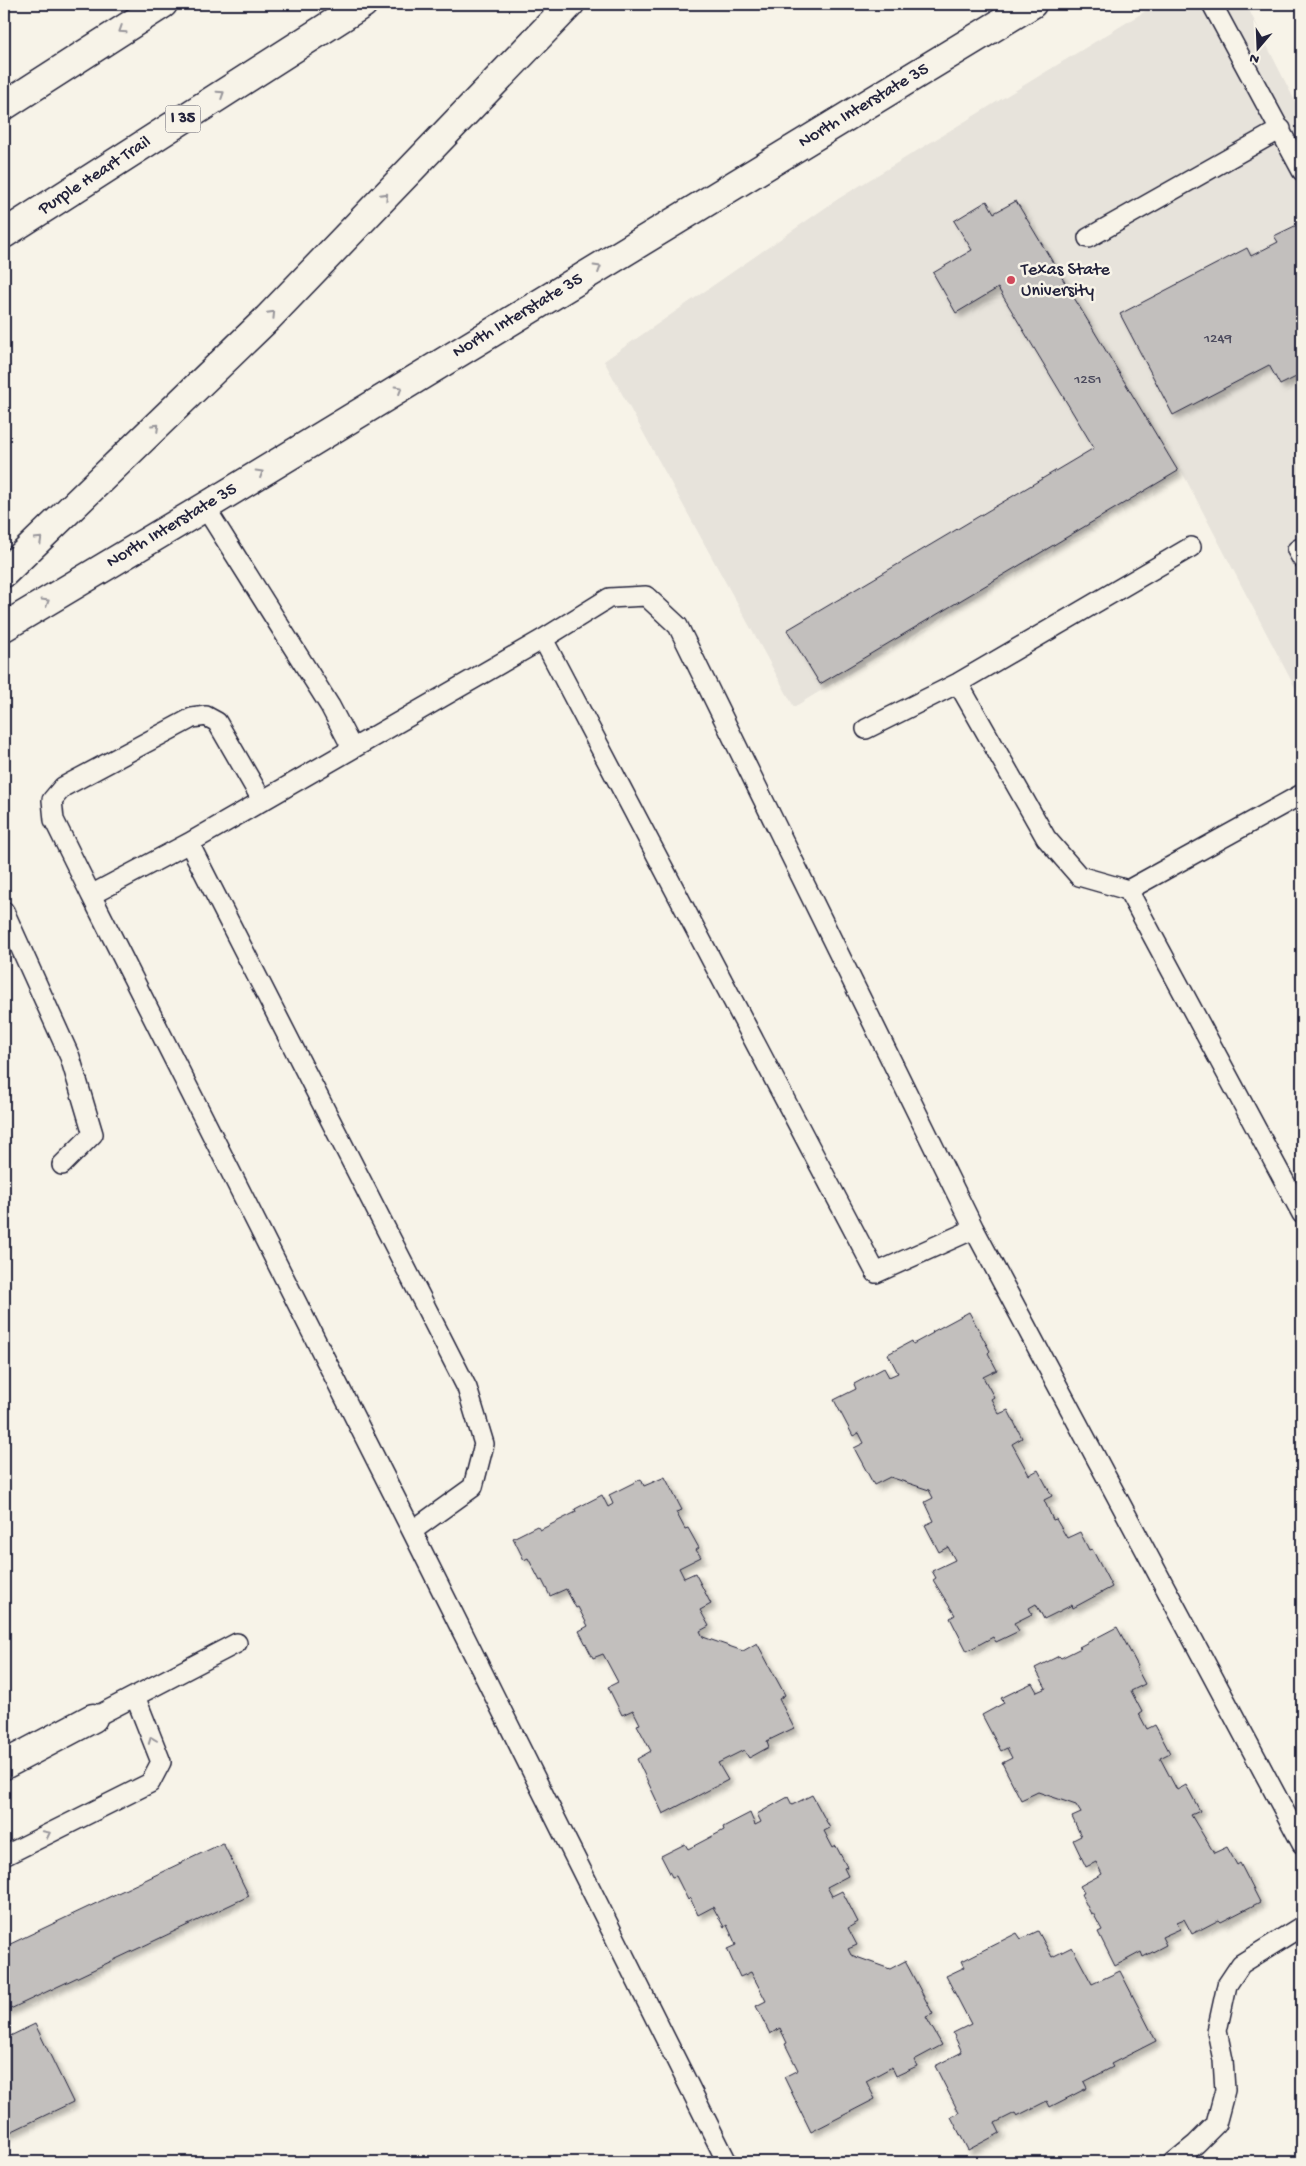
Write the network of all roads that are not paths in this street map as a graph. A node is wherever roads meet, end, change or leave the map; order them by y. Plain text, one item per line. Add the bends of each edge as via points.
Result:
1 (163, 4) edge
2 (363, 4) edge
3 (570, 4) edge
4 (1032, 4) edge
5 (1212, 4) edge
6 (4, 106) edge
7 (1281, 129) junction
8 (1302, 171) edge
9 (4, 234) edge
10 (1088, 238) dead end
11 (205, 507) junction
12 (1191, 547) dead end
13 (1302, 547) edge
14 (1302, 560) edge
15 (4, 573) edge
16 (4, 627) edge
17 (543, 639) junction
18 (958, 683) junction
19 (866, 729) dead end
20 (352, 748) junction
21 (1302, 794) edge
22 (262, 800) junction
23 (189, 842) junction
24 (1128, 890) junction
25 (91, 895) junction
26 (4, 911) edge
27 (62, 1164) dead end
28 (1302, 1214) edge
29 (974, 1229) junction
30 (412, 1531) junction
31 (237, 1643) dead end
32 (135, 1696) junction
33 (93, 1718) joint
34 (4, 1765) edge
35 (1302, 1844) edge
36 (4, 1856) edge
37 (1302, 1926) edge
38 (727, 2162) edge
39 (1174, 2162) edge

1 -> 6 main road
9 -> 2 main road, Purple Heart Trail / I 35
15 -> 3 main road via 268,318
11 -> 4 main road, North Interstate 35
5 - 7 lane
7 - 8 lane
7 - 10 lane
16 -> 11 main road, North Interstate 35
11 - 20 lane via 330,706
12 - 18 lane
13 - 14 lane via 1297,550
17 - 20 lane
17 - 29 lane via 876,1273
17 - 29 lane via 609,598 646,596 678,626
18 - 19 lane
18 - 24 lane via 1046,838 1079,876
20 - 22 lane
21 - 24 lane
22 - 23 lane
22 - 25 lane via 217,722 206,716 192,718 63,787 52,800 54,820
23 - 25 lane
23 - 30 lane via 467,1388 484,1444 473,1487
24 - 28 lane
25 - 30 lane
26 - 27 lane via 70,1057 93,1134
29 - 35 lane
30 - 38 lane
31 - 32 lane
32 - 33 lane
36 -> 32 lane via 150,1783 161,1762
33 - 34 main road
37 - 39 lane via 1241,1964 1227,1985 1217,2032 1225,2090 1216,2124

